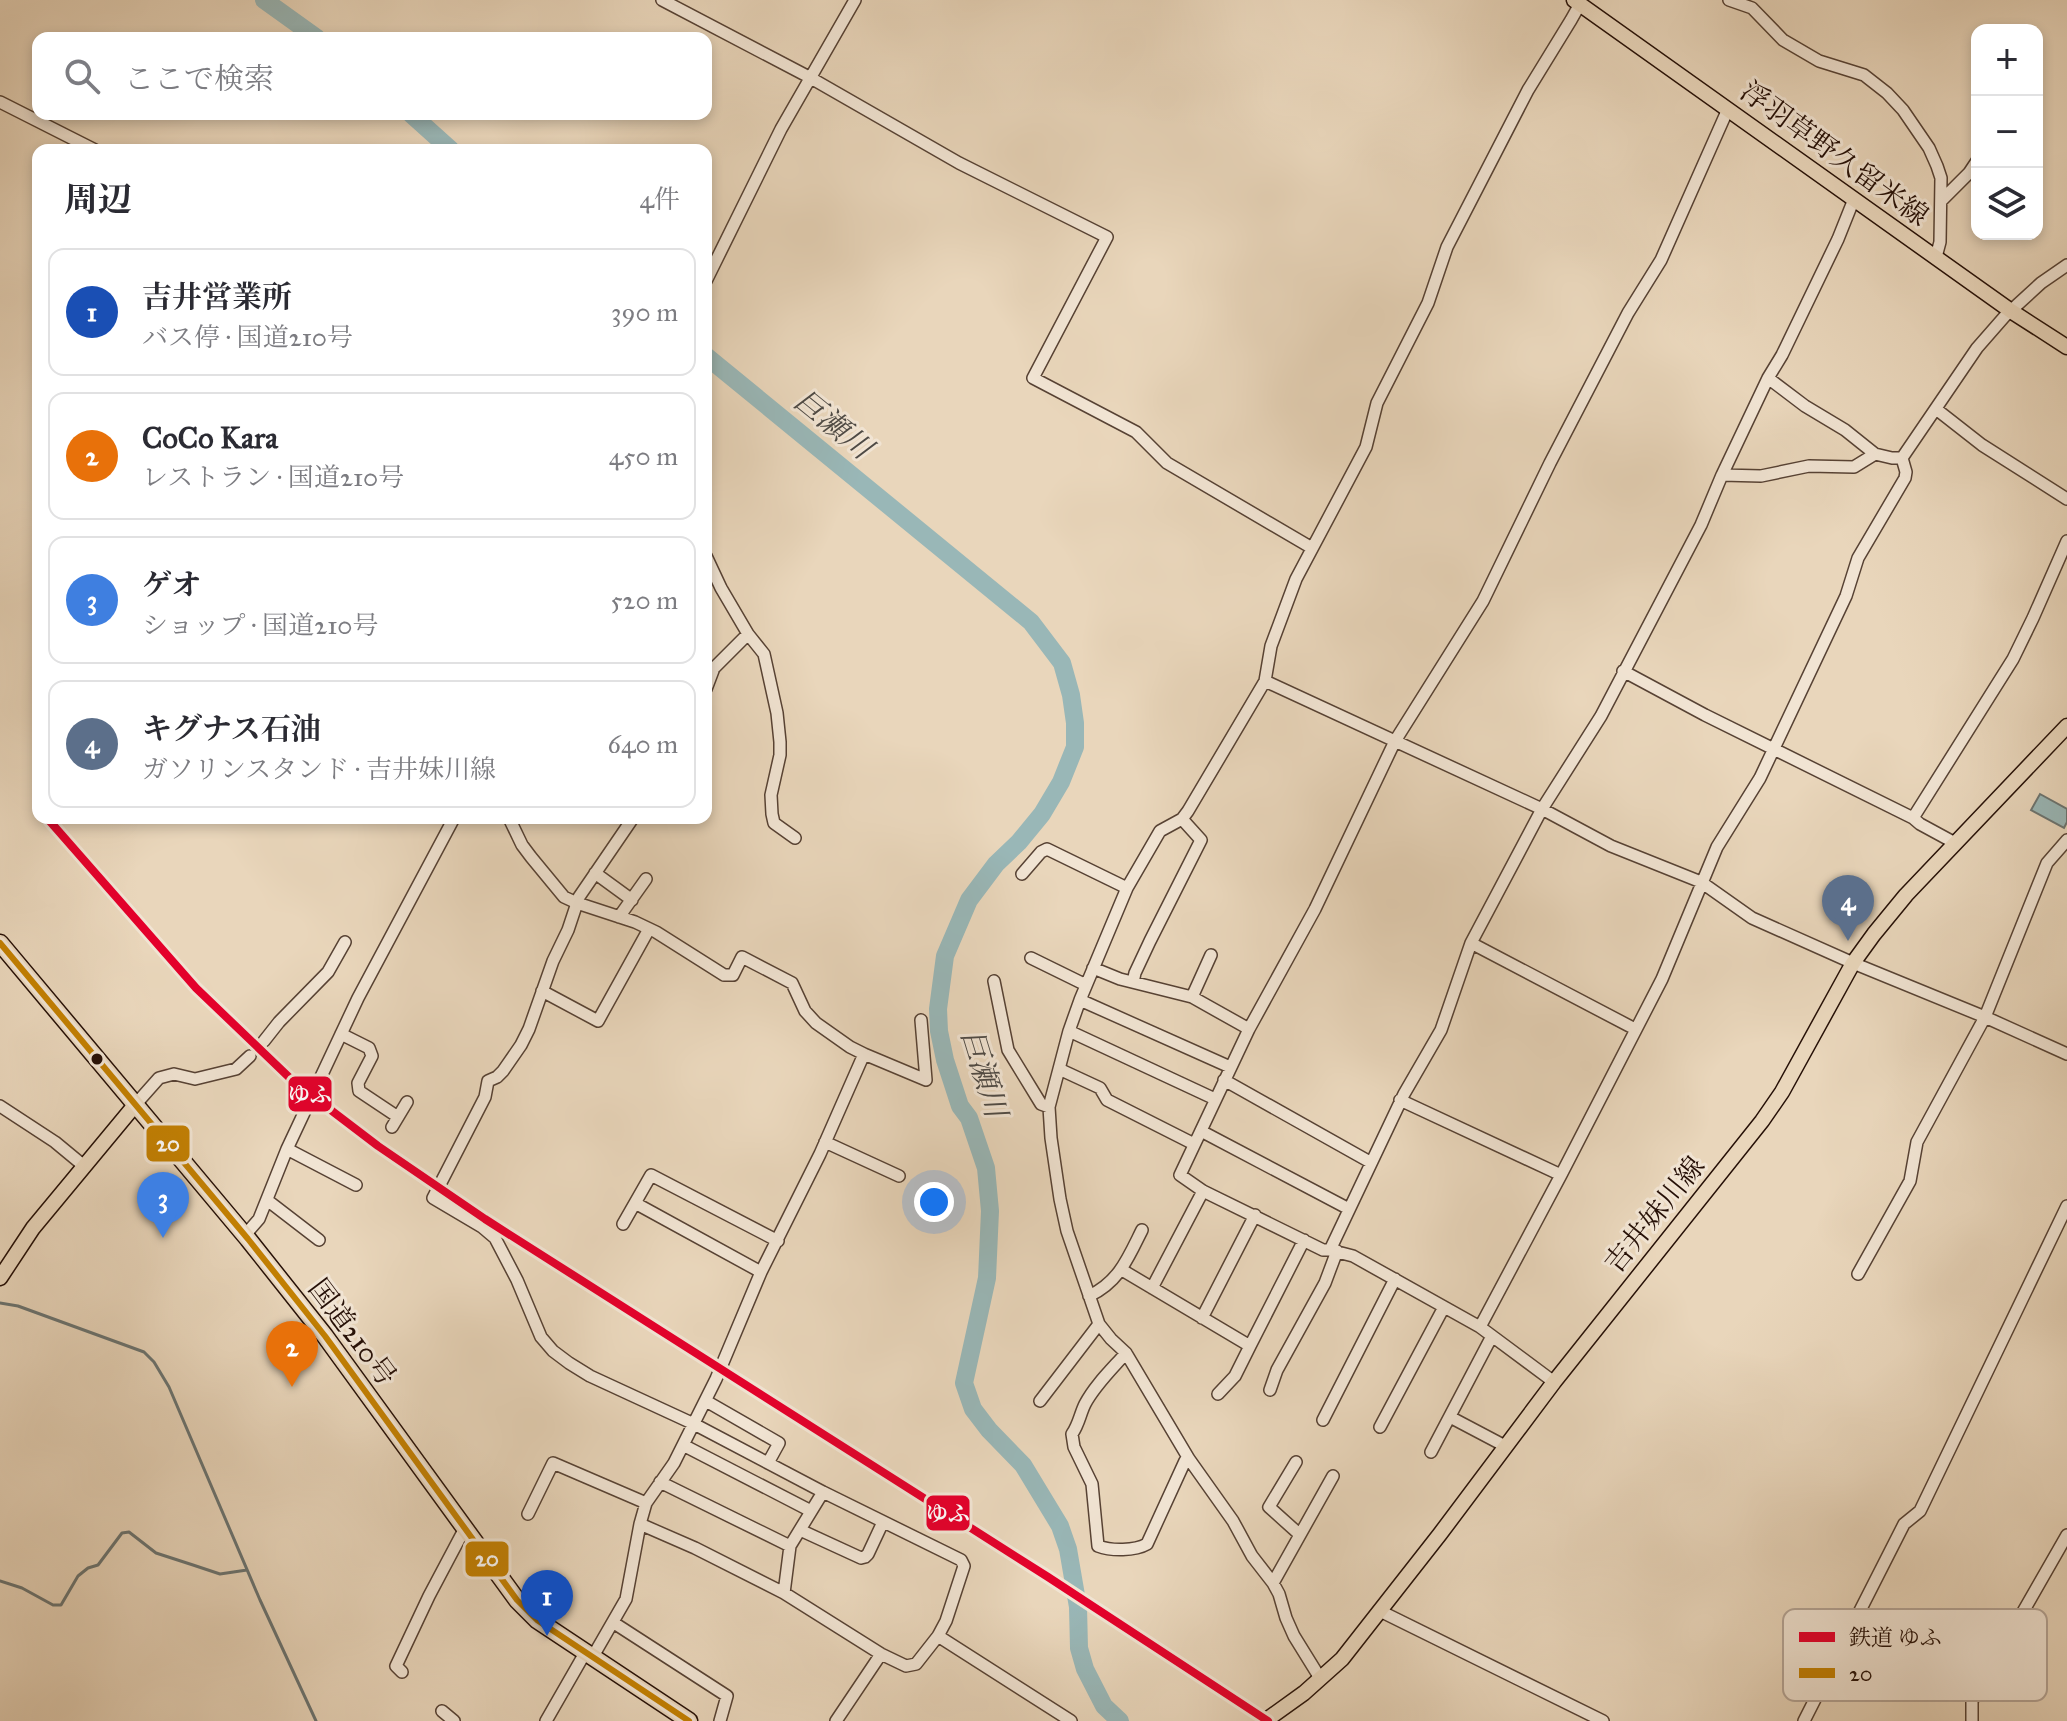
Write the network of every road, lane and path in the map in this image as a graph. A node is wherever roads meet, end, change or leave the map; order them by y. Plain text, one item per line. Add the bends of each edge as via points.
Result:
1 (662, 0) edge
2 (855, 0) edge
3 (1729, 0) edge
4 (1578, 1) edge
5 (809, 77) junction
6 (0, 102) edge
7 (1728, 109) junction
8 (32, 118) edge
9 (36, 120) edge
10 (83, 144) edge
11 (1972, 168) edge
12 (1854, 199) junction
13 (1942, 200) junction
14 (1936, 257) junction
15 (2067, 265) edge
16 (712, 269) edge
17 (2011, 311) junction
18 (2067, 347) edge
19 (1768, 378) junction
20 (1936, 409) junction
21 (1875, 454) junction
22 (1902, 458) junction
23 (1722, 475) junction
24 (2067, 499) edge
25 (2067, 541) edge
26 (1312, 548) junction
27 (712, 569) edge
28 (748, 634) junction
29 (1623, 671) junction
30 (712, 673) edge
31 (1265, 681) junction
32 (2067, 726) edge
33 (1395, 741) junction
34 (1774, 748) junction
35 (1542, 809) junction
36 (1913, 818) junction
37 (1182, 819) junction
38 (451, 824) edge
39 (512, 824) edge
40 (629, 824) edge
41 (795, 838) dead end
42 (2067, 840) edge
43 (1955, 843) junction
44 (595, 873) junction
45 (1022, 874) dead end
46 (646, 879) dead end
47 (1701, 882) junction
48 (1127, 888) junction
49 (632, 900) junction
50 (573, 902) junction
51 (619, 917) junction
52 (649, 929) junction
53 (345, 942) dead end
54 (0, 943) edge
55 (1471, 943) junction
56 (1211, 955) dead end
57 (1031, 958) dead end
58 (1853, 963) junction
59 (1093, 968) junction
60 (994, 981) dead end
61 (1133, 982) junction
62 (1086, 985) junction
63 (542, 991) junction
64 (1192, 997) junction
65 (1080, 1000) junction
66 (1985, 1017) junction
67 (921, 1020) dead end
68 (1249, 1029) junction
69 (1635, 1029) junction
70 (1069, 1031) junction
71 (341, 1034) junction
72 (264, 1041) dead end
73 (864, 1054) junction
74 (2067, 1054) edge
75 (250, 1056) dead end
76 (1230, 1067) junction
77 (1059, 1069) junction
78 (1224, 1080) junction
79 (1215, 1099) junction
80 (1400, 1100) junction
81 (407, 1102) dead end
82 (135, 1105) junction
83 (0, 1106) edge
84 (1049, 1107) junction
85 (1201, 1131) junction
86 (825, 1142) junction
87 (1194, 1144) junction
88 (287, 1149) junction
89 (1370, 1162) junction
90 (84, 1166) junction
91 (1561, 1175) junction
92 (899, 1176) dead end
93 (356, 1185) dead end
94 (1203, 1191) junction
95 (267, 1200) junction
96 (635, 1203) junction
97 (2067, 1206) edge
98 (1349, 1209) junction
99 (1255, 1215) junction
100 (623, 1224) dead end
101 (1142, 1230) dead end
102 (245, 1235) junction
103 (319, 1240) dead end
104 (1304, 1240) junction
105 (778, 1241) junction
106 (1334, 1250) junction
107 (1122, 1270) junction
108 (761, 1272) junction
109 (1858, 1274) dead end
110 (0, 1278) edge
111 (1395, 1279) junction
112 (1152, 1288) junction
113 (1089, 1296) junction
114 (1444, 1307) junction
115 (1202, 1318) junction
116 (1099, 1324) junction
117 (1480, 1327) junction
118 (1492, 1336) junction
119 (1250, 1346) junction
120 (1126, 1353) junction
121 (1554, 1382) junction
122 (1270, 1390) dead end
123 (1218, 1394) dead end
124 (706, 1401) junction
125 (1040, 1401) dead end
126 (1450, 1417) junction
127 (1323, 1420) dead end
128 (694, 1424) junction
129 (1380, 1427) dead end
130 (683, 1445) junction
131 (1505, 1446) junction
132 (1431, 1452) dead end
133 (1189, 1459) junction
134 (1296, 1462) dead end
135 (768, 1463) junction
136 (1333, 1476) dead end
137 (660, 1482) junction
138 (823, 1492) junction
139 (646, 1503) junction
140 (811, 1511) junction
141 (528, 1514) dead end
142 (883, 1522) junction
143 (640, 1524) junction
144 (465, 1528) junction
145 (800, 1530) junction
146 (1299, 1534) junction
147 (2067, 1535) edge
148 (790, 1546) junction
149 (1273, 1583) junction
150 (784, 1593) junction
151 (1861, 1609) edge
152 (2025, 1609) edge
153 (1380, 1611) junction
154 (614, 1623) junction
155 (938, 1636) junction
156 (881, 1654) junction
157 (589, 1656) junction
158 (402, 1672) dead end
159 (1320, 1678) junction
160 (1814, 1701) edge
161 (546, 1721) edge
162 (689, 1721) edge
163 (720, 1721) edge
164 (836, 1721) edge
165 (1071, 1721) edge
166 (1265, 1721) edge
167 (1603, 1721) edge
168 (1804, 1721) edge

1 - 5 street
2 - 5 street
3 - 13 street via 1752,8 1783,40 1819,61 1864,75 1887,93 1929,148 1941,178
4 - 7 main road, 浮羽草野久留米線
4 - 26 street via 1447,247 1428,303 1377,403 1366,447
5 - 16 street
5 - 26 street via 953,160 1107,237 1033,378 1136,432 1167,463
6 - 8 street
7 - 12 main road, 浮羽草野久留米線
7 - 33 street via 1661,260 1628,313 1483,601
9 - 10 street
11 - 13 street
12 - 14 main road, 浮羽草野久留米線
12 - 19 street
13 - 14 street
14 - 17 main road, 浮羽草野久留米線
15 - 17 street
17 - 18 main road, 浮羽草野久留米線
17 - 20 street via 1977,348
19 - 21 street
19 - 23 street
20 - 22 street
20 - 24 street
21 - 22 street
21 - 23 street via 1854,467
22 - 34 street via 1905,478 1858,558 1846,596
23 - 29 street
25 - 36 street via 2013,659
26 - 31 street via 1279,621
27 - 28 street
28 - 30 street
28 - 41 street via 764,654 777,713 780,755 771,795 774,823
29 - 34 street
29 - 35 street
31 - 33 street
31 - 37 street
32 - 43 main road, 吉井妹川線
33 - 35 street
33 - 68 street via 1315,909
34 - 36 street
34 - 47 street
35 - 47 street via 1611,846
35 - 55 street
36 - 43 street
37 - 48 street via 1160,831
37 - 61 street via 1201,840
38 - 71 street
39 - 50 street via 531,857
40 - 44 street
42 - 66 street via 2047,863
43 - 58 main road, 吉井妹川線
44 - 49 street
44 - 50 street
45 - 48 street via 1047,849
46 - 49 street
47 - 58 street via 1752,918
47 - 69 street via 1662,979
48 - 59 street
49 - 51 street
50 - 51 street
50 - 63 street via 568,930
51 - 52 street
52 - 63 street via 598,1021
52 - 73 street via 724,975 733,975 742,957 792,983 816,1023
53 - 72 street via 328,972
54 - 82 highway, 国道210号
55 - 69 street
55 - 80 street via 1441,1030
56 - 64 street
57 - 62 street
58 - 66 street
58 - 121 main road, 吉井妹川線 via 1762,1121
59 - 61 street
59 - 62 street
60 - 84 street via 1008,1050 1041,1104
61 - 64 street
62 - 65 street
63 - 128 street via 521,1045 503,1071 488,1081 485,1097 433,1198 495,1238 541,1337 553,1351 590,1376
64 - 68 street
65 - 70 street
65 - 76 street
66 - 74 street
66 - 109 street via 1917,1142 1910,1181
67 - 73 street via 926,1080
68 - 76 street
69 - 91 street
70 - 77 street
70 - 79 street
71 - 81 street via 369,1048 372,1056 359,1091 395,1122
71 - 88 street
73 - 86 street
75 - 82 street via 236,1069 195,1079 174,1074 159,1078
76 - 78 street
77 - 84 street
77 - 87 street
78 - 79 street
78 - 89 street
79 - 85 street
80 - 89 street
80 - 91 street
82 - 90 main road
82 - 102 highway, 国道210号
83 - 90 street
84 - 113 street via 1060,1199
85 - 87 street
85 - 98 street
86 - 92 street
86 - 105 street
87 - 94 street via 1180,1175
88 - 93 street
88 - 95 street
89 - 98 street
90 - 110 main road
91 - 117 street
94 - 99 street
94 - 112 street
95 - 102 street
95 - 103 street
96 - 100 street
96 - 105 street via 651,1175
96 - 108 street
97 - 151 street via 1920,1511 1904,1524
98 - 106 street
99 - 104 street
99 - 115 street
101 - 107 street
102 - 144 highway, 国道210号
104 - 106 street
104 - 119 street
105 - 108 street
106 - 111 street
106 - 122 street via 1325,1283
107 - 112 street
107 - 113 street
108 - 124 street
111 - 114 street
111 - 127 street
112 - 115 street
113 - 116 street
114 - 117 street
114 - 129 street
115 - 119 street
116 - 120 street
116 - 125 street
117 - 118 street
118 - 121 street
118 - 126 street
119 - 123 street via 1235,1376
120 - 133 street
120 - 133 street via 1093,1392 1072,1434 1092,1484 1098,1546 1140,1549 1147,1544
121 - 131 main road, 吉井妹川線
124 - 128 street
124 - 135 street via 779,1443
126 - 131 street
126 - 132 street
128 - 130 street
128 - 135 street
130 - 137 street
130 - 140 street
131 - 153 main road, 吉井妹川線
133 - 149 street
134 - 146 street via 1269,1507
135 - 138 street
136 - 146 street
137 - 139 street
137 - 148 street
138 - 140 street
138 - 142 street
139 - 141 street via 553,1463
139 - 143 street
140 - 145 street
142 - 145 street via 861,1558
142 - 155 street via 964,1566
143 - 150 street
143 - 154 street via 626,1599
144 - 157 highway, 国道210号 via 517,1600
144 - 158 street via 396,1666
145 - 148 street
146 - 149 street
147 - 152 street
148 - 150 street
149 - 159 street via 1294,1636
150 - 156 street
153 - 159 main road, 吉井妹川線
153 - 167 street
154 - 157 street
154 - 163 street via 727,1696
155 - 156 street via 911,1666
155 - 165 street
156 - 164 street
157 - 161 street
157 - 162 highway, 国道210号
159 - 166 main road, 吉井妹川線
160 - 168 street

